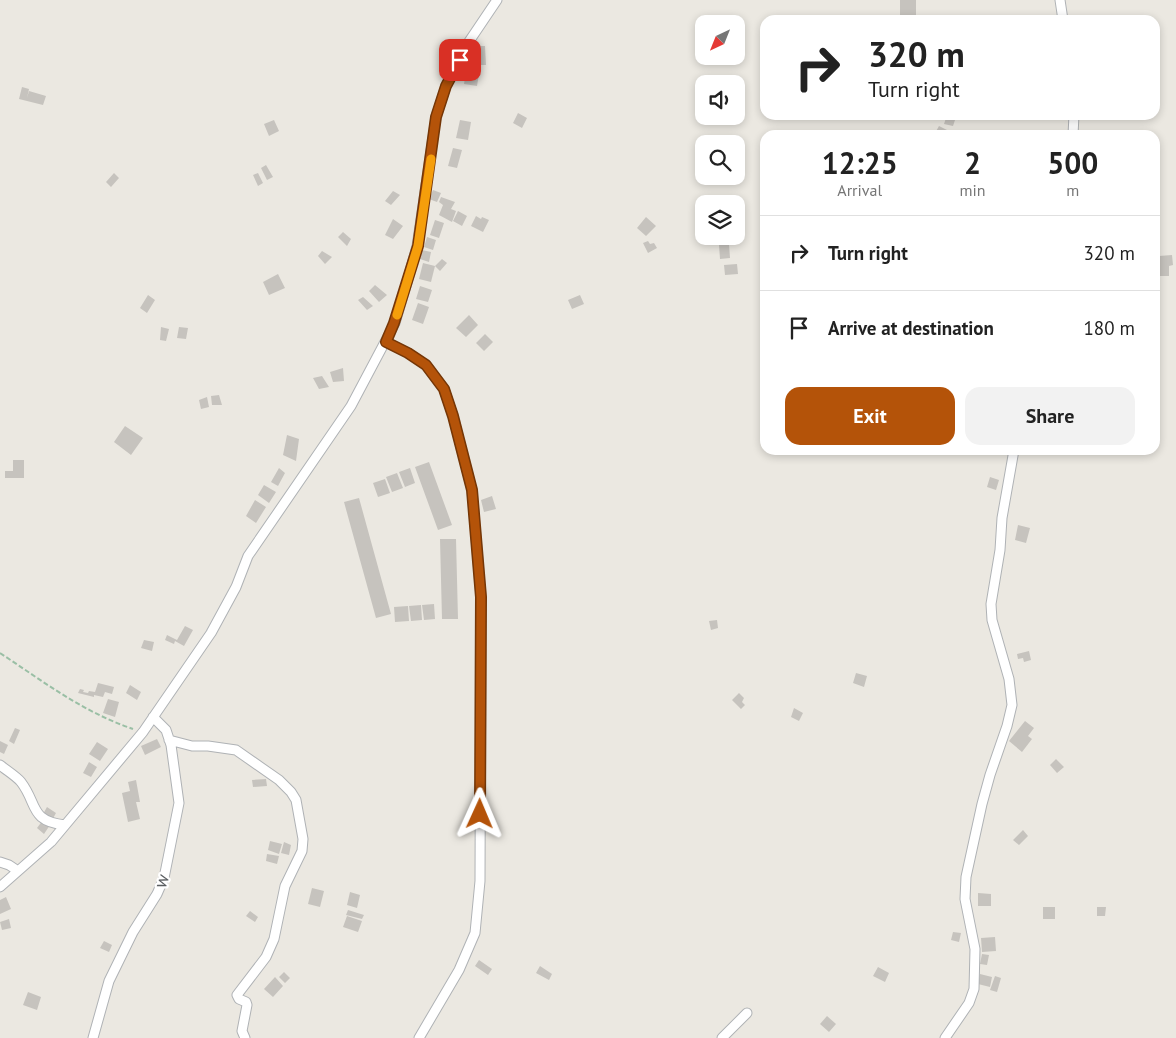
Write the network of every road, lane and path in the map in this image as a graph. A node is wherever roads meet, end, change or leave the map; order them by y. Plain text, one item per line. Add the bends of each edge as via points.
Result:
1 (497, 0) edge
2 (1060, 0) edge
3 (1062, 15) edge
4 (386, 342) junction
5 (1013, 455) edge
6 (0, 653) edge
7 (153, 717) junction
8 (143, 732) junction
9 (169, 740) junction
10 (0, 765) edge
11 (65, 825) junction
12 (0, 862) edge
13 (18, 871) junction
14 (0, 887) edge
15 (747, 1013) dead end
16 (93, 1038) edge
17 (245, 1038) edge
18 (419, 1038) edge
19 (722, 1038) edge
20 (945, 1038) edge

1 - 4 street via 466,46 446,86 436,117 418,246
2 - 3 street
4 - 7 street via 352,406 248,556 236,587 211,633
4 - 18 street via 426,365 444,389 472,490 481,597 480,881 475,933 459,970
5 - 20 street via 991,604 1012,705 982,804 966,877 965,900 975,949 974,989 970,1004
6 - 8 path via 75,703 108,721
7 - 8 street
7 - 9 street, w via 166,730
8 - 11 street
9 - 16 street, w via 179,803 164,878 109,981
9 - 17 street via 192,746 236,750 279,780 296,800 302,851 284,886 274,939 266,956 237,995 247,1005 242,1031
10 - 11 street via 21,782 39,816 51,824
11 - 13 street
12 - 13 street
13 - 14 street
15 - 19 street

